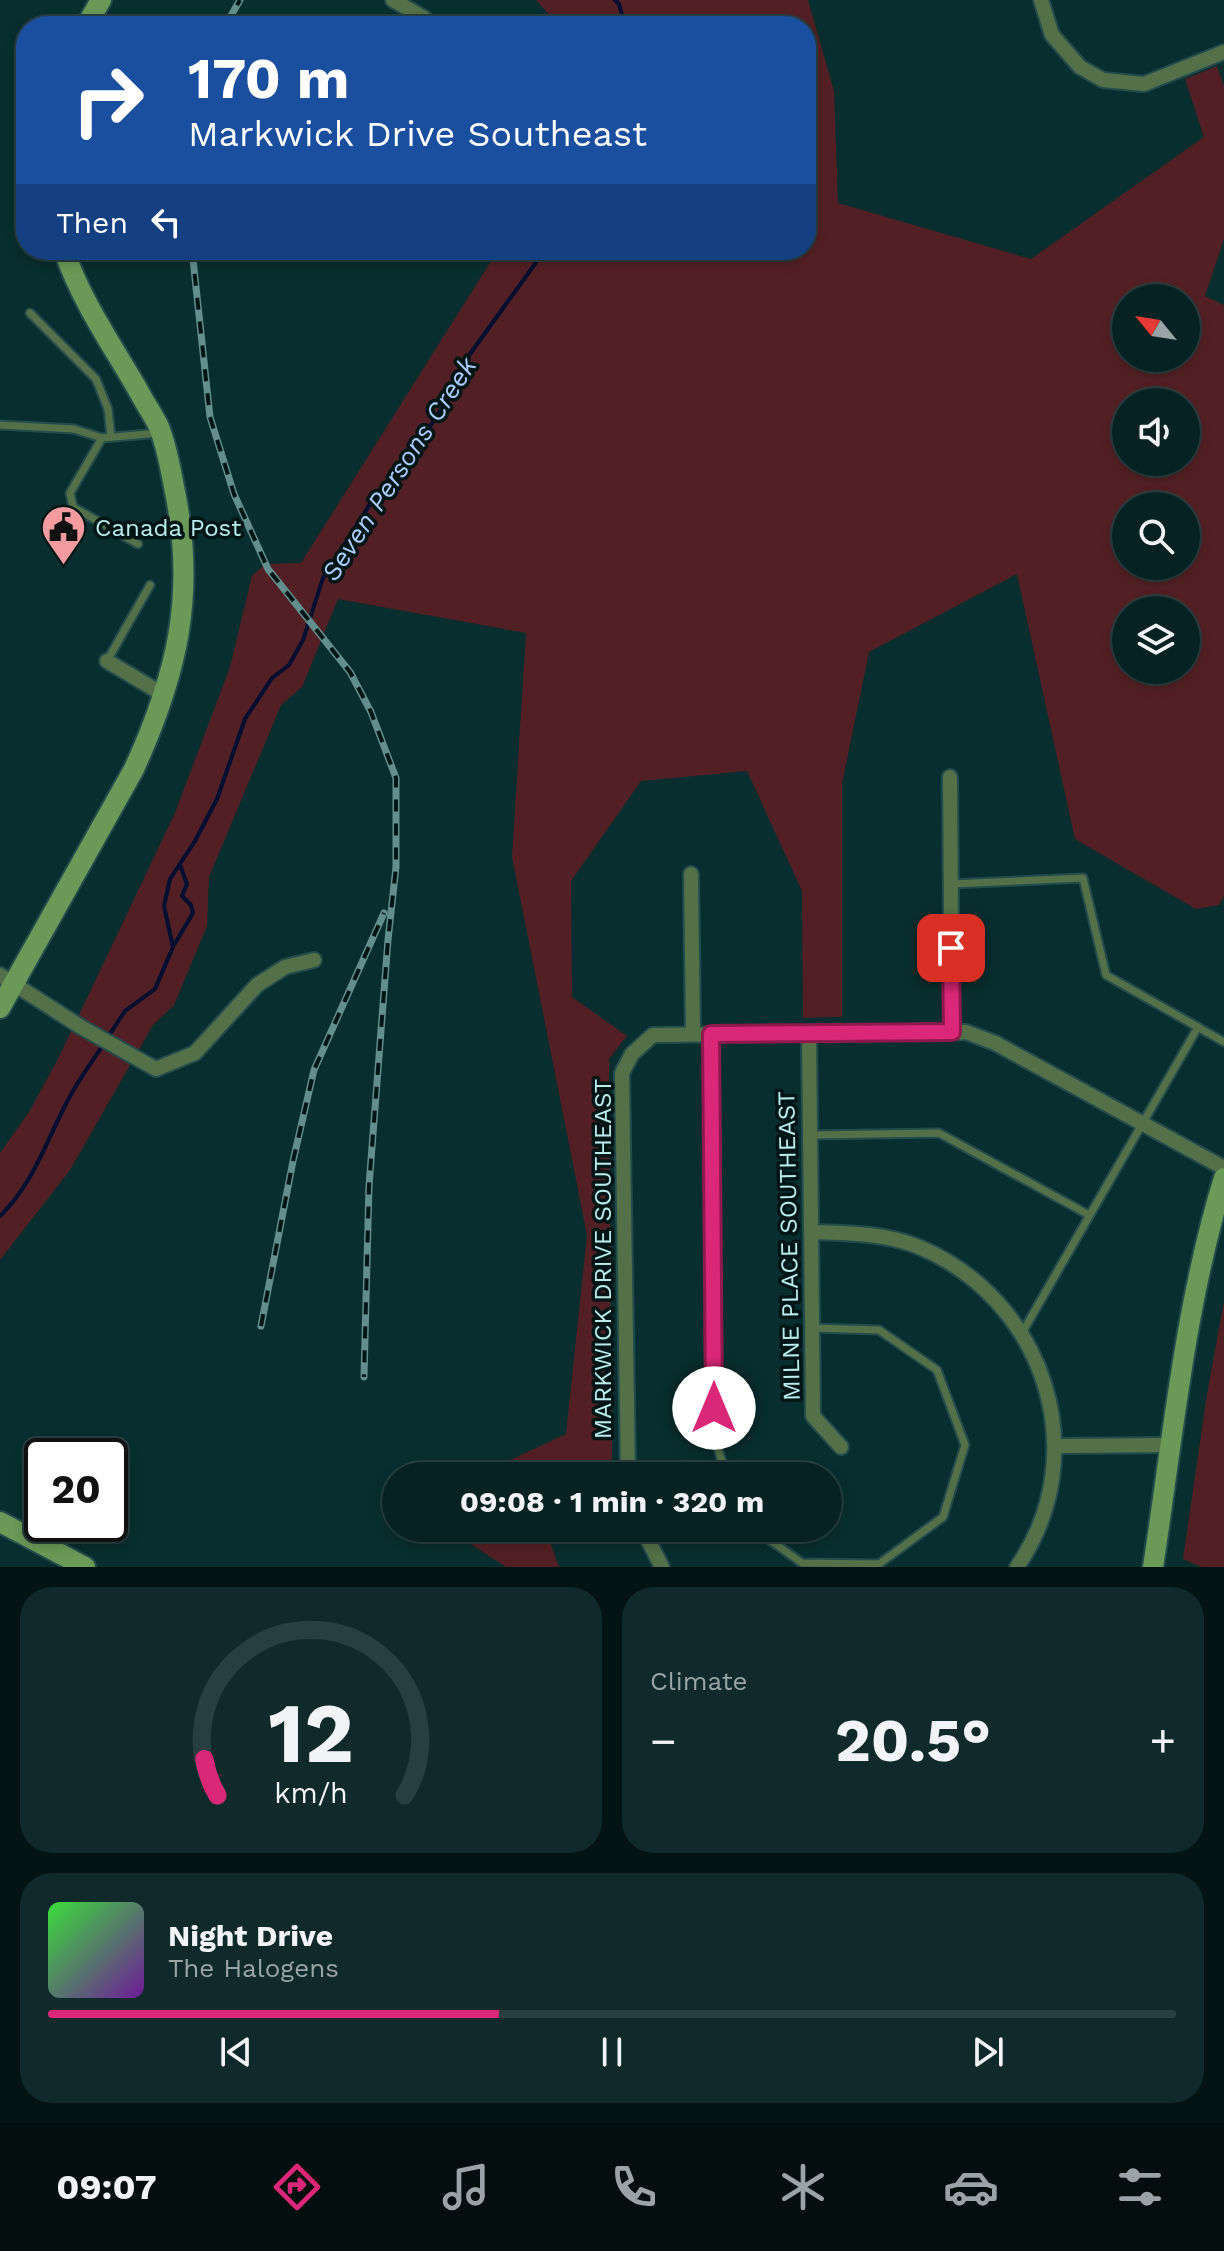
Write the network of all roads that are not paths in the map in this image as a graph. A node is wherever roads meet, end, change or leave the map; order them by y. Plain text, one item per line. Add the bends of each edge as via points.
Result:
1 (393, 0) edge
2 (1041, 0) edge
3 (421, 16) edge
4 (1224, 52) edge
5 (68, 260) edge
6 (30, 313) dead end
7 (0, 425) edge
8 (160, 433) junction
9 (106, 438) junction
10 (138, 544) dead end
11 (150, 585) dead end
12 (107, 661) joint
13 (164, 695) junction
14 (950, 777) dead end
15 (691, 874) dead end
16 (951, 884) junction
17 (314, 960) dead end
18 (8, 978) edge
19 (0, 1008) edge
20 (1198, 1027) junction
21 (952, 1032) junction
22 (693, 1034) junction
23 (711, 1034) junction
24 (809, 1034) junction
25 (1224, 1042) edge
26 (1141, 1122) junction
27 (810, 1135) junction
28 (1224, 1168) edge
29 (1224, 1178) edge
30 (1089, 1215) junction
31 (811, 1232) junction
32 (811, 1328) junction
33 (1022, 1333) junction
34 (1170, 1445) junction
35 (1056, 1446) junction
36 (841, 1447) dead end
37 (628, 1462) edge
38 (722, 1462) edge
39 (0, 1522) edge
40 (649, 1542) edge
41 (773, 1542) edge
42 (85, 1567) edge
43 (662, 1567) edge
44 (1017, 1567) edge
45 (1154, 1567) edge

1 - 3 street
2 - 4 street via 1052,35 1080,67 1103,80 1144,84
5 - 8 street
6 - 9 lane via 96,379 108,409
7 - 9 lane via 74,429
8 - 9 lane
8 - 13 street via 184,556 178,648
9 - 10 lane via 70,493 73,507
11 - 12 lane
12 - 13 street
13 - 18 street via 134,769
14 - 16 street
15 - 22 street
16 - 20 lane via 1083,878 1106,975
16 - 21 street
17 - 18 street via 285,967 257,985 195,1053 156,1069
18 - 19 street
20 - 25 lane
20 - 26 lane
21 - 24 street, MARKWICK DRIVE SOUTHEAST
21 - 26 street, MARKWICK DRIVE SOUTHEAST via 976,1034 995,1043
22 - 23 street, MARKWICK DRIVE SOUTHEAST
22 - 37 street, MARKWICK DRIVE SOUTHEAST via 653,1035 632,1054 622,1073
23 - 24 street, MARKWICK DRIVE SOUTHEAST
23 - 38 lane via 715,1438
24 - 27 street, MILNE PLACE SOUTHEAST
26 - 28 street, MARKWICK DRIVE SOUTHEAST
26 - 30 lane
27 - 30 lane via 939,1133
27 - 31 street, MILNE PLACE SOUTHEAST
29 - 34 street via 1196,1284
30 - 33 lane
31 - 32 street, MILNE PLACE SOUTHEAST
31 - 33 street via 890,1238 931,1253 985,1289
32 - 36 street, MILNE PLACE SOUTHEAST via 813,1416
32 - 41 lane via 879,1330 937,1370 965,1445 943,1517 879,1564 802,1563
33 - 35 street via 1045,1386
34 - 35 street
34 - 45 street
35 - 44 street via 1043,1517
39 - 42 street
40 - 43 street

